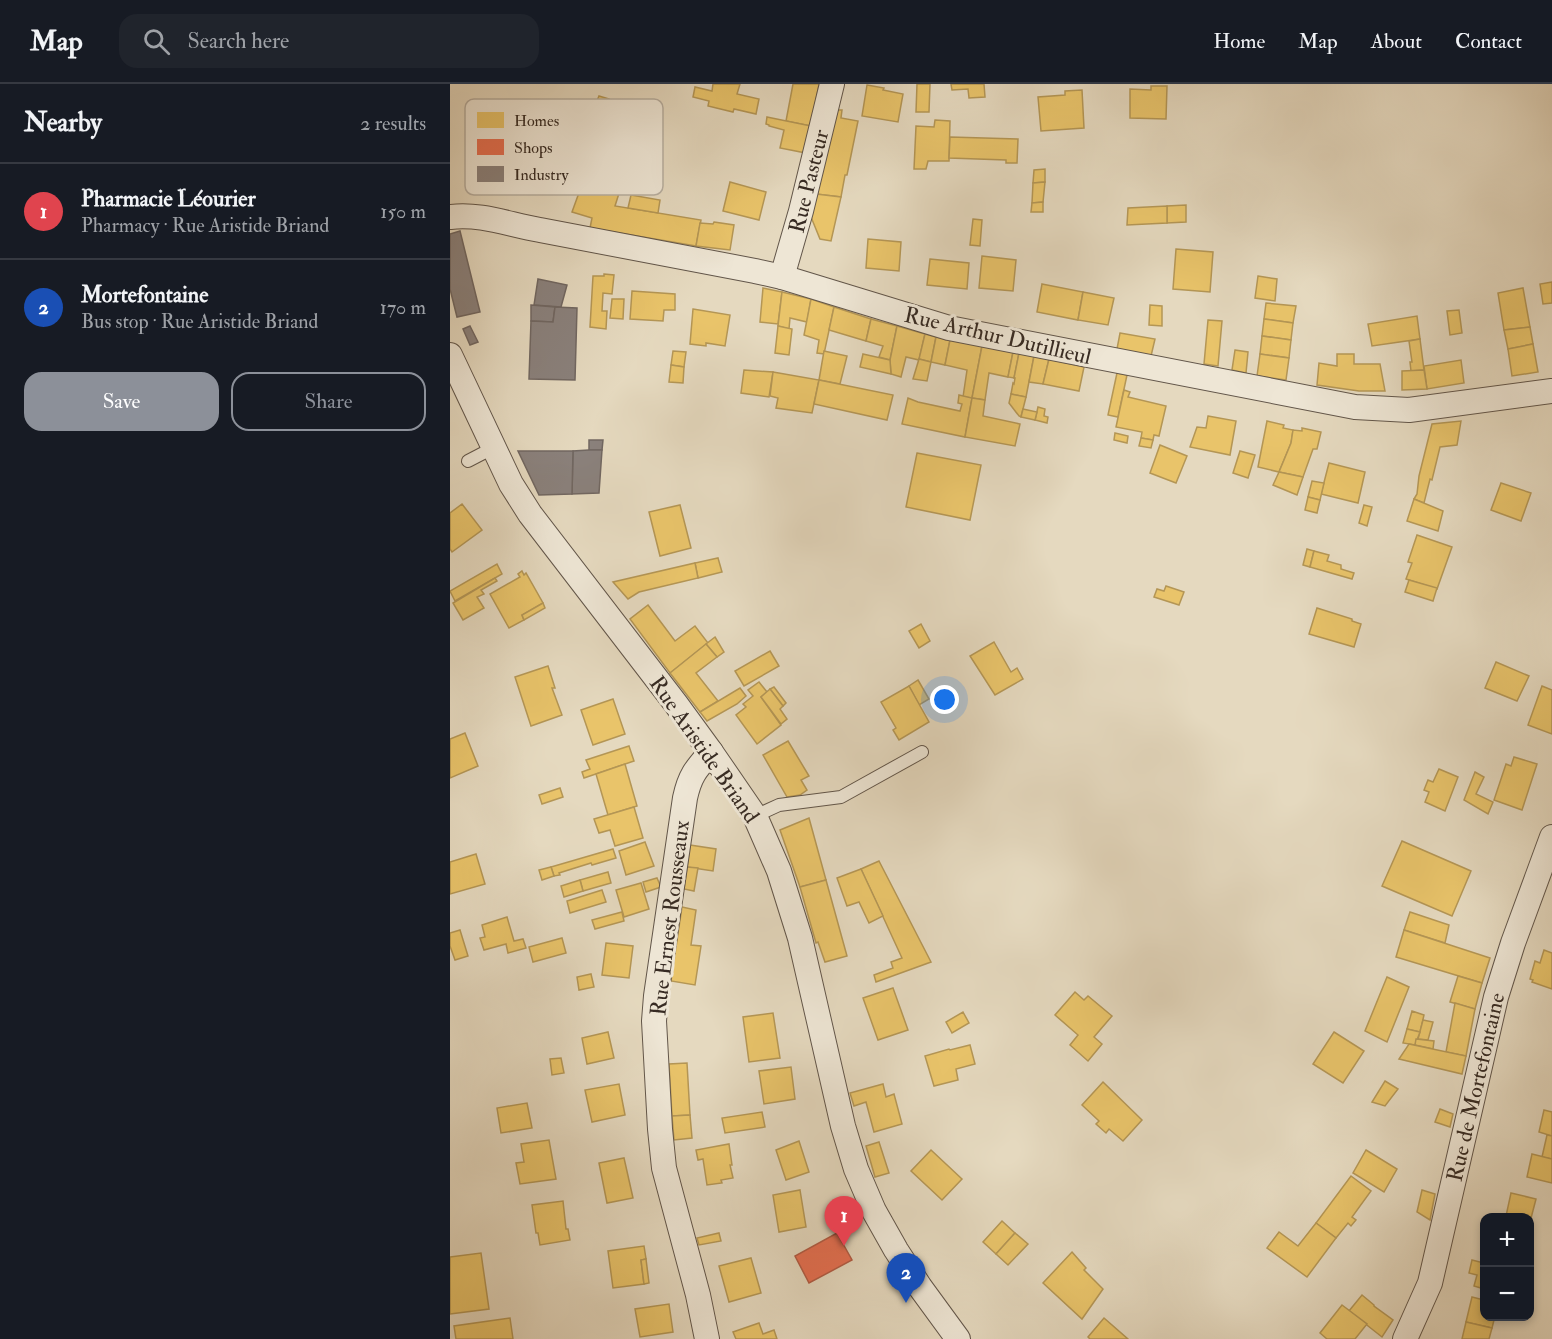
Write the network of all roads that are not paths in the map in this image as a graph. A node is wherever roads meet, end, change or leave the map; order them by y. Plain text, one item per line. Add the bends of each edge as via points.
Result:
1 (832, 84) edge
2 (450, 217) edge
3 (782, 277) junction
4 (452, 367) edge
5 (1552, 391) edge
6 (493, 448) junction
7 (468, 461) dead end
8 (711, 752) junction
9 (922, 752) dead end
10 (755, 816) junction
11 (1552, 837) edge
12 (707, 1339) edge
13 (958, 1339) edge
14 (1405, 1339) edge

1 - 3 street, Rue Pasteur
2 - 3 street, Rue Arthur Dutillieul via 492,219
3 - 5 street, Rue Arthur Dutillieul via 949,328 1355,407 1409,410
4 - 6 street, Rue Aristide Briand
6 - 7 lane
6 - 8 street, Rue Aristide Briand via 530,514
8 - 10 street, Rue Aristide Briand
8 - 12 street, Rue Ernest Rousseaux via 696,769 687,788 654,1009 664,1167
9 - 10 lane via 841,797 779,804
10 - 13 street, Rue Aristide Briand via 779,871 797,930 856,1169 896,1250
11 - 14 street, Rue de Mortefontaine via 1496,997 1430,1283

